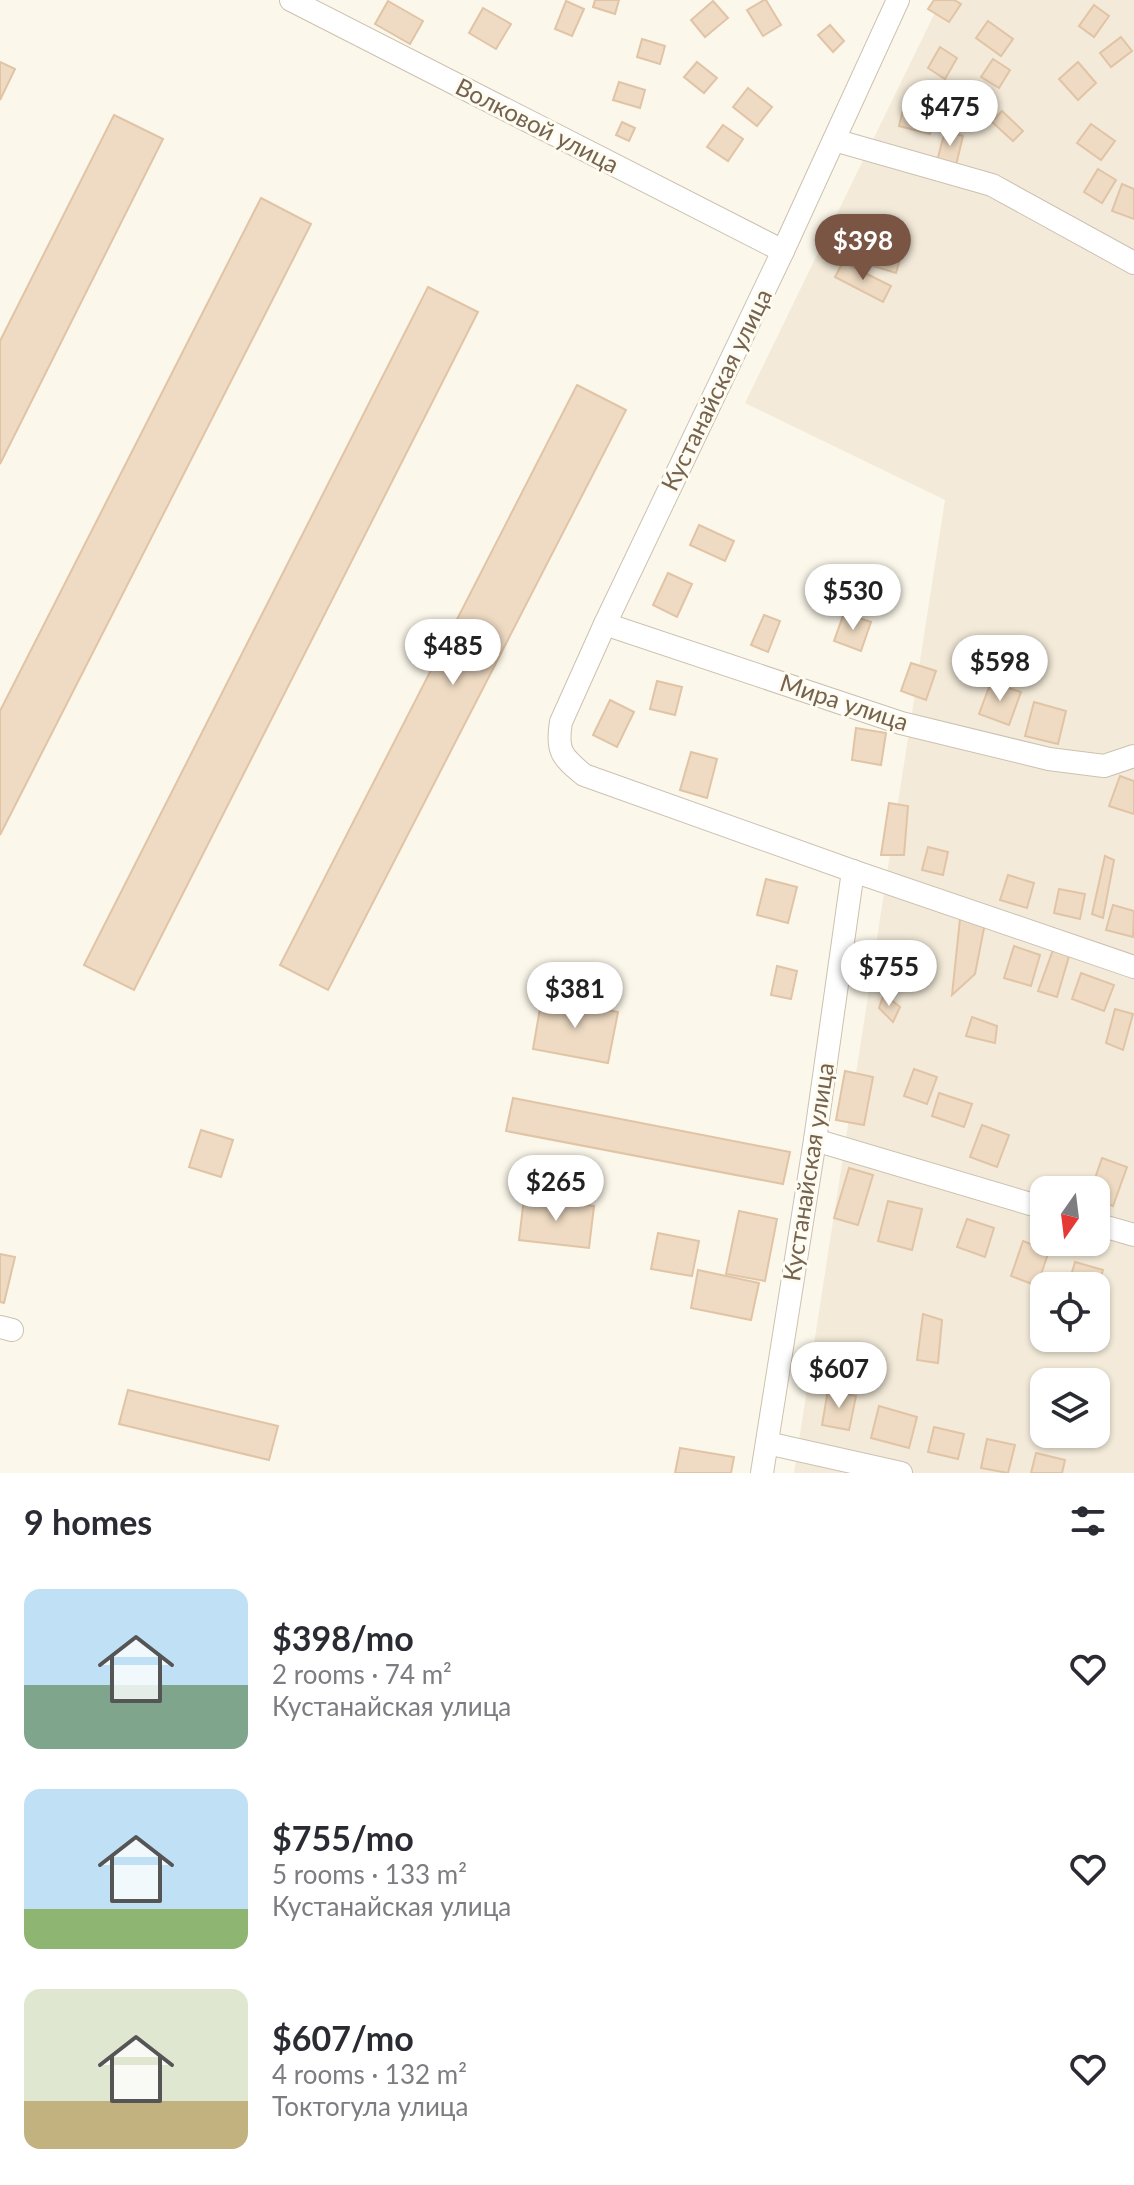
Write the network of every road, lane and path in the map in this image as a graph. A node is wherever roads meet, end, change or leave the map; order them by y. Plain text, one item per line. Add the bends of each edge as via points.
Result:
1 (291, 0) edge
2 (898, 0) edge
3 (315, 6) edge
4 (834, 140) junction
5 (783, 251) junction
6 (1134, 263) edge
7 (605, 624) junction
8 (1134, 756) edge
9 (853, 871) junction
10 (1134, 967) edge
11 (815, 1140) junction
12 (1030, 1204) edge
13 (1110, 1228) edge
14 (1134, 1235) edge
15 (767, 1443) junction
16 (762, 1473) edge
17 (901, 1473) edge

1 - 3 street, Волковой улица
2 - 4 street, Кустанайская улица
3 - 5 street, Волковой улица
4 - 5 street, Кустанайская улица
4 - 6 street via 992,185
5 - 7 street, Кустанайская улица
7 - 8 street, Мира улица via 901,723 1049,759 1104,766
7 - 9 street, Кустанайская улица via 561,722 558,738 565,760 584,775
9 - 10 street
9 - 11 street, Кустанайская улица
11 - 12 street
11 - 15 street, Кустанайская улица
13 - 14 street
15 - 16 street, Кустанайская улица
15 - 17 street

